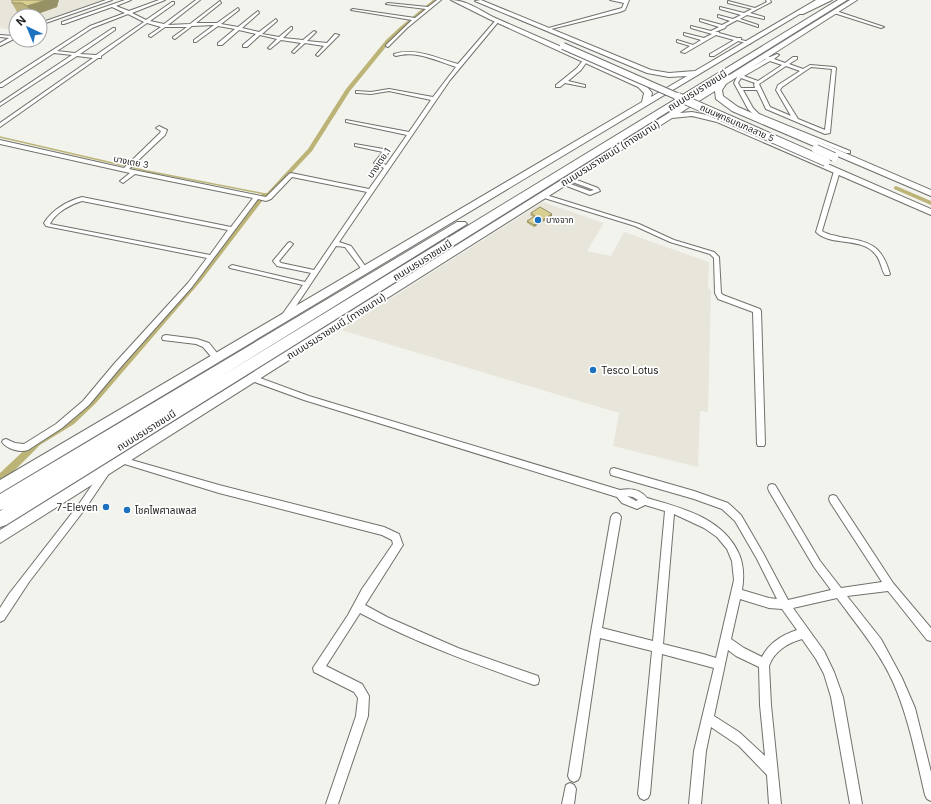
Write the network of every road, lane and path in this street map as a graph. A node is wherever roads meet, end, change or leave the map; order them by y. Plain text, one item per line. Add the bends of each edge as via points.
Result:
1 (110, 0) edge
2 (129, 0) edge
3 (163, 0) edge
4 (198, 0) edge
5 (439, 0) edge
6 (454, 0) edge
7 (612, 0) edge
8 (741, 0) edge
9 (768, 0) edge
10 (820, 0) edge
11 (828, 0) edge
12 (832, 0) edge
13 (844, 0) edge
14 (854, 0) edge
15 (476, 1) edge
16 (627, 1) edge
17 (220, 2) dead end
18 (729, 2) dead end
19 (174, 3) dead end
20 (734, 3) junction
21 (388, 4) dead end
22 (113, 6) junction
23 (468, 6) junction
24 (427, 8) junction
25 (721, 8) dead end
26 (238, 9) dead end
27 (756, 9) junction
28 (353, 10) dead end
29 (129, 12) junction
30 (258, 12) dead end
31 (800, 12) junction
32 (835, 12) junction
33 (746, 14) junction
34 (719, 16) dead end
35 (763, 18) dead end
36 (413, 19) junction
37 (276, 20) dead end
38 (701, 20) dead end
39 (736, 20) junction
40 (48, 21) edge
41 (497, 21) junction
42 (145, 22) junction
43 (63, 23) dead end
44 (218, 24) junction
45 (192, 25) junction
46 (815, 25) junction
47 (165, 26) junction
48 (757, 26) dead end
49 (692, 27) dead end
50 (724, 27) junction
51 (882, 27) dead end
52 (239, 28) junction
53 (291, 28) dead end
54 (114, 29) dead end
55 (547, 29) junction
56 (314, 32) dead end
57 (715, 32) junction
58 (259, 34) junction
59 (686, 34) dead end
60 (337, 35) dead end
61 (151, 36) dead end
62 (175, 38) dead end
63 (281, 38) junction
64 (740, 39) junction
65 (705, 40) junction
66 (196, 41) dead end
67 (304, 41) junction
68 (679, 42) dead end
69 (750, 42) junction
70 (700, 43) junction
71 (220, 44) dead end
72 (328, 45) junction
73 (706, 45) dead end
74 (245, 46) dead end
75 (388, 46) dead end
76 (693, 46) junction
77 (270, 48) dead end
78 (54, 52) junction
79 (294, 52) dead end
80 (684, 52) dead end
81 (76, 54) junction
82 (318, 55) dead end
83 (396, 55) dead end
84 (712, 55) dead end
85 (777, 55) dead end
86 (99, 57) junction
87 (767, 58) junction
88 (795, 58) dead end
89 (586, 60) junction
90 (785, 64) junction
91 (459, 66) junction
92 (636, 67) junction
93 (802, 70) junction
94 (765, 72) dead end
95 (614, 73) junction
96 (697, 73) junction
97 (771, 73) junction
98 (740, 76) junction
99 (564, 81) junction
100 (757, 82) junction
101 (723, 83) junction
102 (0, 86) edge
103 (558, 86) dead end
104 (583, 86) dead end
105 (740, 89) junction
106 (758, 90) junction
107 (358, 92) dead end
108 (434, 99) junction
109 (646, 103) junction
110 (756, 103) junction
111 (0, 105) edge
112 (772, 111) junction
113 (665, 118) junction
114 (760, 118) junction
115 (348, 121) dead end
116 (797, 121) junction
117 (0, 125) edge
118 (787, 127) junction
119 (159, 128) dead end
120 (738, 128) junction
121 (827, 133) junction
122 (409, 134) junction
123 (815, 141) junction
124 (0, 142) edge
125 (357, 145) dead end
126 (848, 152) dead end
127 (386, 167) junction
128 (128, 168) junction
129 (837, 171) junction
130 (134, 172) junction
131 (569, 179) junction
132 (123, 181) dead end
133 (562, 183) junction
134 (370, 191) junction
135 (931, 193) edge
136 (543, 196) junction
137 (258, 198) junction
138 (931, 198) edge
139 (931, 208) edge
140 (931, 212) edge
141 (455, 217) junction
142 (232, 229) junction
143 (471, 241) junction
144 (290, 244) dead end
145 (334, 244) junction
146 (212, 257) junction
147 (232, 267) dead end
148 (365, 270) junction
149 (315, 272) junction
150 (887, 274) dead end
151 (306, 284) junction
152 (361, 284) junction
153 (380, 286) junction
154 (282, 319) junction
155 (166, 338) dead end
156 (217, 358) junction
157 (252, 378) junction
158 (6, 442) dead end
159 (761, 444) dead end
160 (121, 460) junction
161 (109, 468) junction
162 (614, 472) dead end
163 (0, 487) edge
164 (772, 488) dead end
165 (833, 499) dead end
166 (0, 503) edge
167 (670, 509) junction
168 (616, 517) dead end
169 (0, 520) edge
170 (0, 537) edge
171 (890, 586) junction
172 (736, 593) junction
173 (838, 593) junction
174 (785, 605) junction
175 (359, 606) junction
176 (0, 617) edge
177 (596, 632) junction
178 (805, 633) junction
179 (931, 636) edge
180 (725, 641) junction
181 (658, 648) junction
182 (764, 664) junction
183 (719, 665) junction
184 (534, 680) dead end
185 (707, 718) junction
186 (773, 773) junction
187 (574, 776) dead end
188 (570, 789) dead end
189 (644, 794) dead end
190 (931, 795) edge
191 (332, 804) edge
192 (568, 804) edge
193 (695, 804) edge
194 (775, 804) edge
195 (856, 804) edge

1 - 40 street
2 - 22 street
3 - 29 street
4 - 47 street
5 - 24 street
6 - 23 main road, ถนนพุทธมณฑลสาย 5
7 - 16 street
8 - 20 street
9 - 27 street via 769,2
10 - 31 main road
11 - 31 highway
12 - 152 highway, ถนนบรมราชชนนี
13 - 46 highway
13 - 153 highway, ถนนบรมราชชนนี
14 - 32 main road, ถนนบรมราชชนนี (ทางขนาน)
15 - 55 main road
15 - 138 main road, ถนนพุทธมณฑลสาย 5, bridge
16 - 55 street via 624,9 619,11
17 - 45 street
18 - 20 street
19 - 42 street
20 - 27 street
21 - 24 street
22 - 29 street
22 - 43 street
23 - 41 main road
23 - 139 main road, ถนนพุทธมณฑลสาย 5, bridge
24 - 36 street
25 - 33 street
26 - 44 street
27 - 33 street
28 - 36 street
29 - 42 street
29 - 78 street via 91,27
30 - 52 street
31 - 69 main road
32 - 46 main road, ถนนบรมราชชนนี (ทางขนาน)
32 - 51 street
33 - 35 street
33 - 39 street
34 - 39 street
36 - 75 street
37 - 58 street
38 - 50 street
39 - 48 street
39 - 50 street
41 - 89 main road
41 - 91 street, บางเตย 1
42 - 47 street
42 - 86 street
44 - 45 street
44 - 52 street
44 - 66 street
45 - 47 street
45 - 62 street
46 - 87 main road, ถนนบรมราชชนนี (ทางขนาน)
47 - 61 street
49 - 57 street
50 - 57 street
52 - 58 street
52 - 71 street
53 - 63 street
54 - 81 street
55 - 92 main road
56 - 67 street
57 - 64 street
57 - 65 street
58 - 63 street
58 - 74 street
59 - 65 street
60 - 72 street
63 - 67 street
63 - 77 street
64 - 69 street
64 - 84 street
65 - 70 street
67 - 72 street
67 - 79 street
68 - 76 street
69 - 96 main road
70 - 73 street
70 - 76 street
72 - 82 street
76 - 80 street
78 - 81 street
78 - 102 street
81 - 86 street
81 - 111 street
83 - 91 street via 400,52 412,53
85 - 87 street
86 - 117 street
87 - 90 street
87 - 98 street via 757,69
87 - 101 main road, ถนนบรมราชชนนี (ทางขนาน)
88 - 90 street
89 - 95 main road
89 - 99 street
90 - 93 street
90 - 97 street
91 - 108 street, บางเตย 1
92 - 95 main road via 639,70 631,75
92 - 96 main road via 669,75
93 - 116 street via 778,88
93 - 121 street via 810,66 834,68
94 - 97 street
95 - 109 main road via 641,85 648,94
96 - 109 main road
97 - 100 street
98 - 100 street
98 - 105 street via 736,83
99 - 103 street
99 - 104 street
100 - 106 street
101 - 113 main road, ถนนบรมราชชนนี (ทางขนาน)
101 - 114 main road via 717,93 722,101
105 - 106 street
105 - 110 street
106 - 110 street
107 - 108 street via 388,90
108 - 122 street, บางเตย 1
109 - 141 main road
110 - 112 street
110 - 114 street via 754,112
112 - 114 street
112 - 116 street
113 - 120 main road via 685,114 701,115
113 - 131 main road, ถนนบรมราชชนนี (ทางขนาน)
114 - 118 street
114 - 120 main road via 742,120
114 - 123 main road
115 - 122 street
116 - 118 street
116 - 121 street
118 - 123 street
119 - 128 street via 164,130 163,134
120 - 129 main road
121 - 123 street
122 - 127 street, บางเตย 1
123 - 126 street
123 - 135 main road
124 - 128 street, บางเตย 3
125 - 127 street via 387,151 377,163
127 - 134 street, บางเตย 1
128 - 130 street, บางเตย 3
129 - 140 main road
129 - 150 street via 819,232 875,248 881,254
130 - 132 street
130 - 137 street, บางเตย 3
131 - 133 main road, ถนนบรมราชชนนี (ทางขนาน)
131 - 133 street via 597,191 590,193
133 - 136 main road, ถนนบรมราชชนนี (ทางขนาน)
134 - 137 street, บางเตย 3 via 291,176 269,198
134 - 145 street, บางเตย 1
136 - 143 main road, ถนนบรมราชชนนี (ทางขนาน)
136 - 159 street via 637,225 672,241 712,253 717,258 720,297 756,311
137 - 142 street
141 - 148 main road
141 - 152 highway
142 - 146 street
142 - 146 street via 82,199 66,206 47,223
143 - 153 highway
143 - 157 main road, ถนนบรมราชชนนี (ทางขนาน)
144 - 149 street via 277,263
145 - 148 street via 347,246
145 - 149 street, บางเตย 1
146 - 158 street via 167,312 70,418 25,448 12,446
147 - 151 street
148 - 154 main road
149 - 151 street, บางเตย 1
151 - 154 street, บางเตย 1
152 - 166 highway, ถนนบรมราชชนนี
153 - 169 highway, ถนนบรมราชชนนี
154 - 156 main road
155 - 156 street via 206,345
156 - 163 main road
157 - 160 main road, ถนนบรมราชชนนี (ทางขนาน)
157 - 167 street via 307,398 620,494 625,500 638,505 644,501
160 - 161 main road, ถนนบรมราชชนนี (ทางขนาน)
160 - 175 street via 219,489 394,535 398,545
161 - 170 main road, ถนนบรมราชชนนี (ทางขนาน)
161 - 176 street via 95,491 28,576
162 - 174 street via 725,506 738,518
164 - 173 street
165 - 171 street
167 - 172 street via 685,513 710,526 729,544 739,566
167 - 181 street
168 - 177 street
171 - 173 street
171 - 179 street
172 - 174 street
172 - 180 street
173 - 174 street
173 - 190 street via 877,643 897,678 910,708
174 - 178 street
175 - 184 street via 383,620 457,653
175 - 191 street via 318,668 358,688 364,696 362,716
177 - 181 street
177 - 187 street
178 - 182 street via 791,636 780,643
178 - 195 street via 829,672 837,697
180 - 182 street
180 - 183 street
181 - 183 street
181 - 189 street
182 - 186 street
183 - 185 street
185 - 186 street via 741,739
185 - 193 street via 700,751
186 - 194 street
188 - 192 street

